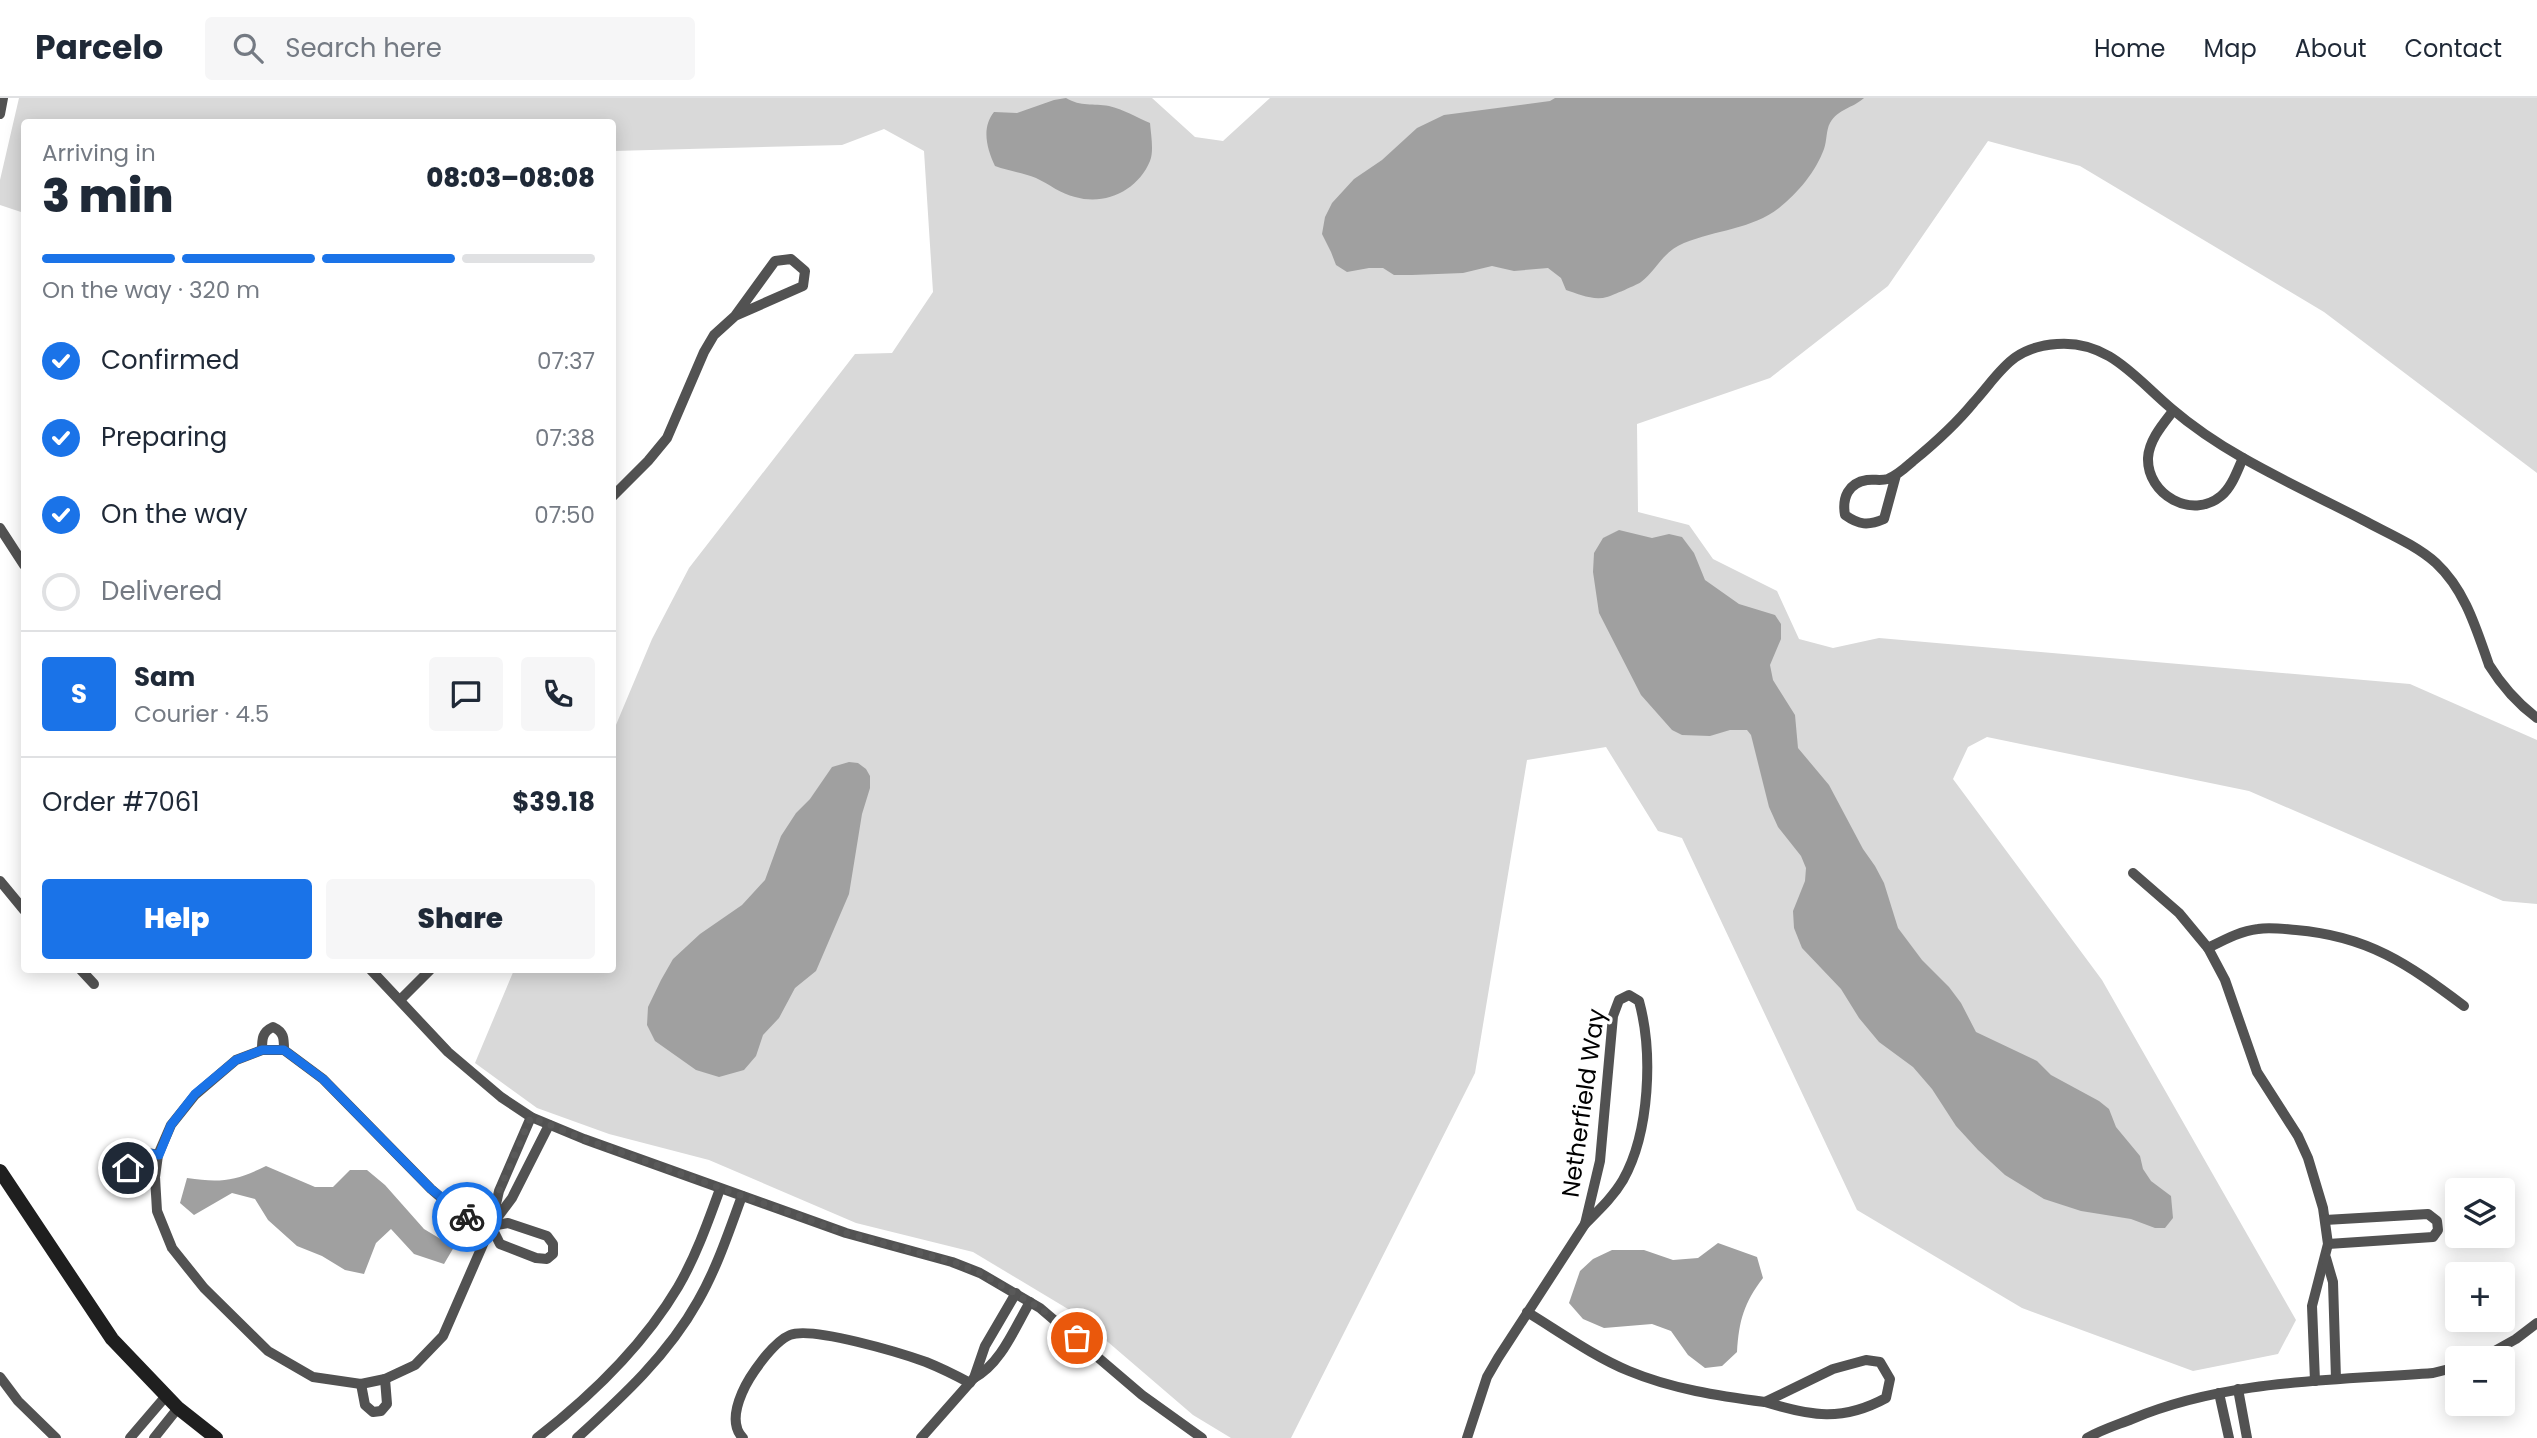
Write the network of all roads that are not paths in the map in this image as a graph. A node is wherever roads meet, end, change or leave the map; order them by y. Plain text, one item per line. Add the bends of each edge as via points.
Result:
1 (3, 98) edge
2 (0, 114) edge
3 (735, 316) junction
4 (2173, 411) junction
5 (2243, 458) junction
6 (1896, 475) junction
7 (616, 492) edge
8 (0, 528) edge
9 (21, 560) edge
10 (2537, 718) edge
11 (2133, 873) dead end
12 (0, 881) edge
13 (21, 906) edge
14 (2208, 948) junction
15 (84, 973) edge
16 (378, 973) edge
17 (427, 973) edge
18 (94, 984) dead end
19 (400, 1000) junction
20 (2464, 1006) dead end
21 (262, 1050) junction
22 (284, 1050) junction
23 (531, 1117) junction
24 (549, 1125) junction
25 (159, 1155) junction
26 (0, 1171) edge
27 (155, 1177) junction
28 (720, 1189) junction
29 (742, 1196) junction
30 (2325, 1220) junction
31 (1585, 1224) junction
32 (491, 1226) junction
33 (2328, 1244) junction
34 (2326, 1258) junction
35 (1016, 1293) junction
36 (1030, 1302) junction
37 (1527, 1312) junction
38 (2537, 1323) edge
39 (2503, 1346) edge
40 (2445, 1370) edge
41 (0, 1377) edge
42 (384, 1379) junction
43 (2336, 1379) junction
44 (972, 1381) junction
45 (2315, 1381) junction
46 (361, 1384) junction
47 (2238, 1389) junction
48 (2219, 1392) junction
49 (166, 1396) junction
50 (1765, 1402) junction
51 (178, 1408) junction
52 (549, 1429) junction
53 (52, 1437) edge
54 (131, 1438) edge
55 (154, 1438) edge
56 (216, 1438) edge
57 (537, 1438) edge
58 (557, 1438) edge
59 (578, 1438) edge
60 (743, 1438) edge
61 (921, 1438) edge
62 (1202, 1438) edge
63 (1467, 1438) edge
64 (2087, 1438) edge
65 (2229, 1438) edge
66 (2247, 1438) edge

1 - 2 street
3 - 3 street via 803,286 805,271 791,259 775,261
3 - 7 street via 714,335 704,352 667,438
4 - 5 street
4 - 5 street via 2155,436 2148,457 2149,474 2159,491 2176,502 2204,506 2232,483
4 - 6 street via 2115,358 2095,348 2040,346 2008,361 1939,439
5 - 10 street via 2395,537 2437,564 2462,596 2495,676
6 - 6 street via 1854,484 1846,494 1845,515 1870,525 1884,519
8 - 9 street
11 - 14 street via 2179,913
12 - 13 street
14 - 20 street via 2258,929 2337,936 2391,956
14 - 30 street via 2225,980 2257,1072 2308,1158
15 - 18 street
16 - 19 street
17 - 19 street
19 - 23 street via 447,1052
21 - 22 street
21 - 22 street via 262,1037 273,1027 284,1037
21 - 25 street via 236,1060 195,1094 171,1125
22 - 32 street via 323,1079 459,1213
23 - 24 street
23 - 32 street via 499,1191
24 - 28 street
24 - 32 street via 512,1198
25 - 27 street
25 - 27 street via 138,1151 126,1160 135,1174
26 - 49 street via 112,1339
27 - 46 street via 157,1211 172,1248 204,1288 268,1351 289,1364 313,1377
28 - 29 street
28 - 52 street via 701,1240 651,1327 612,1371
29 - 35 street via 846,1233 953,1262
29 - 59 street via 692,1311 630,1390
30 - 33 street
30 - 33 street via 2428,1214 2437,1221 2433,1237
31 - 31 street, Netherfield Way via 1600,1161 1613,1016 1619,1000 1629,995 1639,1001 1643,1016 1645,1112 1630,1167 1610,1200
31 - 37 street, Netherfield Way
32 - 32 street via 508,1223 547,1236 553,1254 536,1258 500,1244
32 - 42 street via 443,1336 415,1365
33 - 34 street
34 - 43 street via 2333,1282
34 - 45 street via 2312,1306
35 - 36 street
35 - 44 street via 985,1346
36 - 44 street via 994,1362
36 - 62 street
37 - 50 street via 1629,1371 1705,1394
37 - 63 street, Netherfield Way via 1488,1377
38 - 39 street
40 - 43 street
41 - 53 street
42 - 46 street
42 - 46 street via 387,1404 380,1411 373,1412 365,1405
43 - 45 street
44 - 60 street via 912,1357 804,1332 789,1336 769,1352 742,1392 735,1420
44 - 61 street
45 - 47 street
47 - 48 street
47 - 66 street
48 - 64 street via 2150,1411
48 - 65 street
49 - 51 street
49 - 54 street
50 - 50 street via 1805,1413 1840,1415 1886,1398 1890,1379 1880,1362 1866,1360 1833,1369
51 - 55 street
51 - 56 street
52 - 57 street
52 - 58 street

